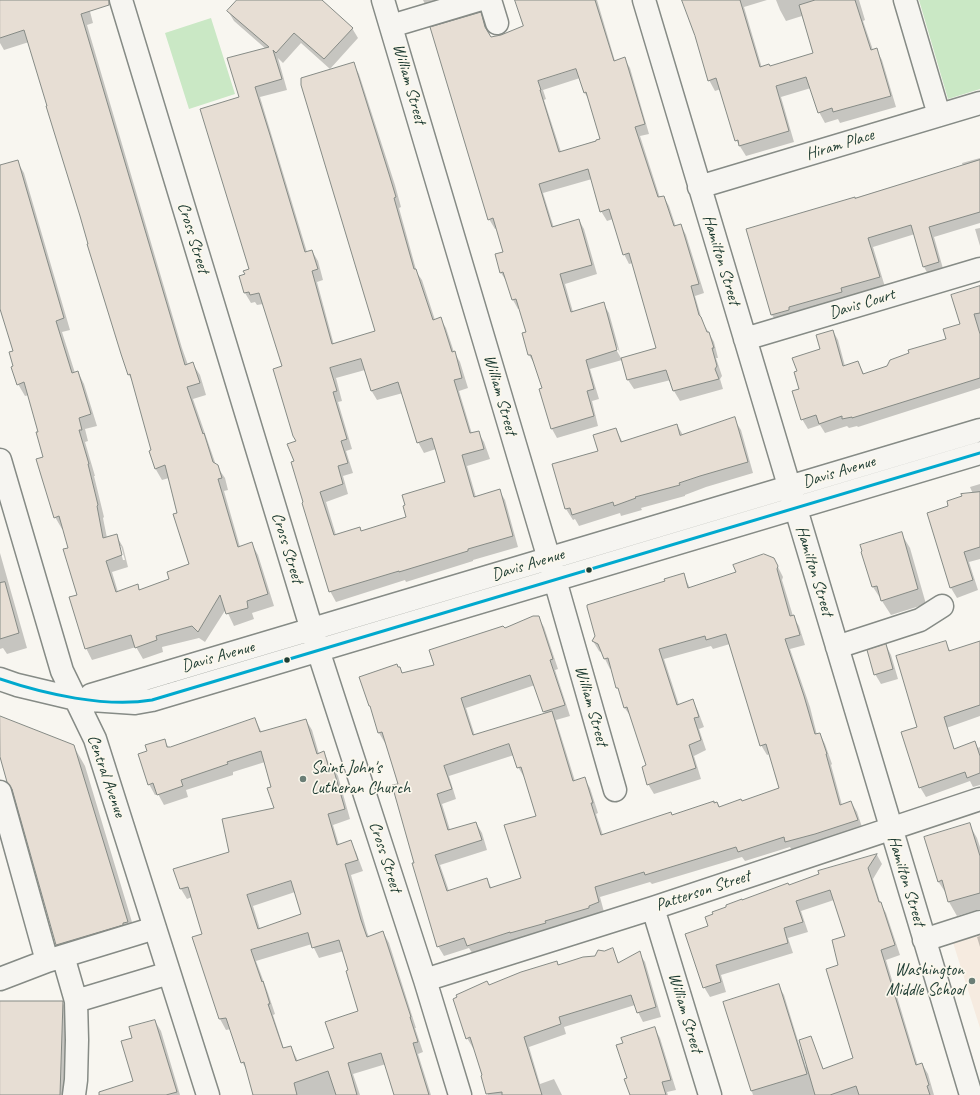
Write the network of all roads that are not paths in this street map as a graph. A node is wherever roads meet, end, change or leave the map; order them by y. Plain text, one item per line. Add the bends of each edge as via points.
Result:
1 (121, 0) edge
2 (383, 0) edge
3 (478, 0) edge
4 (490, 0) edge
5 (644, 0) edge
6 (905, 0) edge
7 (497, 23) dead end
8 (391, 26) junction
9 (980, 103) edge
10 (939, 115) junction
11 (699, 187) junction
12 (980, 269) edge
13 (745, 339) junction
14 (980, 430) edge
15 (980, 453) edge
16 (0, 463) edge
17 (789, 487) junction
18 (795, 508) junction
19 (549, 559) junction
20 (555, 580) junction
21 (942, 606) dead end
22 (312, 630) junction
23 (836, 647) junction
24 (318, 650) junction
25 (0, 679) edge
26 (76, 699) junction
27 (615, 790) dead end
28 (0, 792) edge
29 (980, 799) edge
30 (890, 828) junction
31 (653, 908) junction
32 (980, 922) edge
33 (155, 928) junction
34 (924, 940) junction
35 (55, 959) junction
36 (169, 973) junction
37 (0, 979) edge
38 (425, 980) junction
39 (76, 1001) junction
40 (74, 1095) edge
41 (208, 1095) edge
42 (460, 1095) edge
43 (710, 1095) edge
44 (971, 1095) edge

1 - 22 street, Cross Street
2 - 8 street, William Street
3 - 8 street
4 - 7 street
5 - 11 street, Hamilton Street
6 - 10 street
8 - 19 street, William Street
9 - 10 street, Hiram Place
10 - 11 street, Hiram Place
11 - 13 street, Hamilton Street
12 - 13 street, Davis Court
13 - 17 street, Hamilton Street
14 - 17 street, Davis Avenue
15 - 18 street, Davis Avenue
16 - 26 street, Central Avenue via 62,671
17 - 18 street, Hamilton Street
17 - 19 street, Davis Avenue
18 - 20 street, Davis Avenue
18 - 23 street, Hamilton Street
19 - 20 street, William Street
19 - 22 street, Davis Avenue
20 - 24 street, Davis Avenue
20 - 27 street, William Street
21 - 23 street via 920,620
22 - 24 street, Cross Street
22 - 26 street, Davis Avenue
23 - 30 street, Hamilton Street
24 - 26 street, Davis Avenue via 148,701 135,703
24 - 38 street, Cross Street
25 - 26 street, Davis Avenue
26 - 33 street, Central Avenue via 95,739
28 - 35 street
29 - 30 street, Patterson Street
30 - 31 street, Patterson Street
30 - 34 street, Hamilton Street
31 - 38 street, Patterson Street
31 - 43 street, William Street
32 - 34 street
33 - 35 street
33 - 36 street, Central Avenue
34 - 44 street, Hamilton Street
35 - 37 street
35 - 39 street
36 - 39 street
36 - 41 street, Central Avenue
38 - 42 street, Cross Street
39 - 40 street

